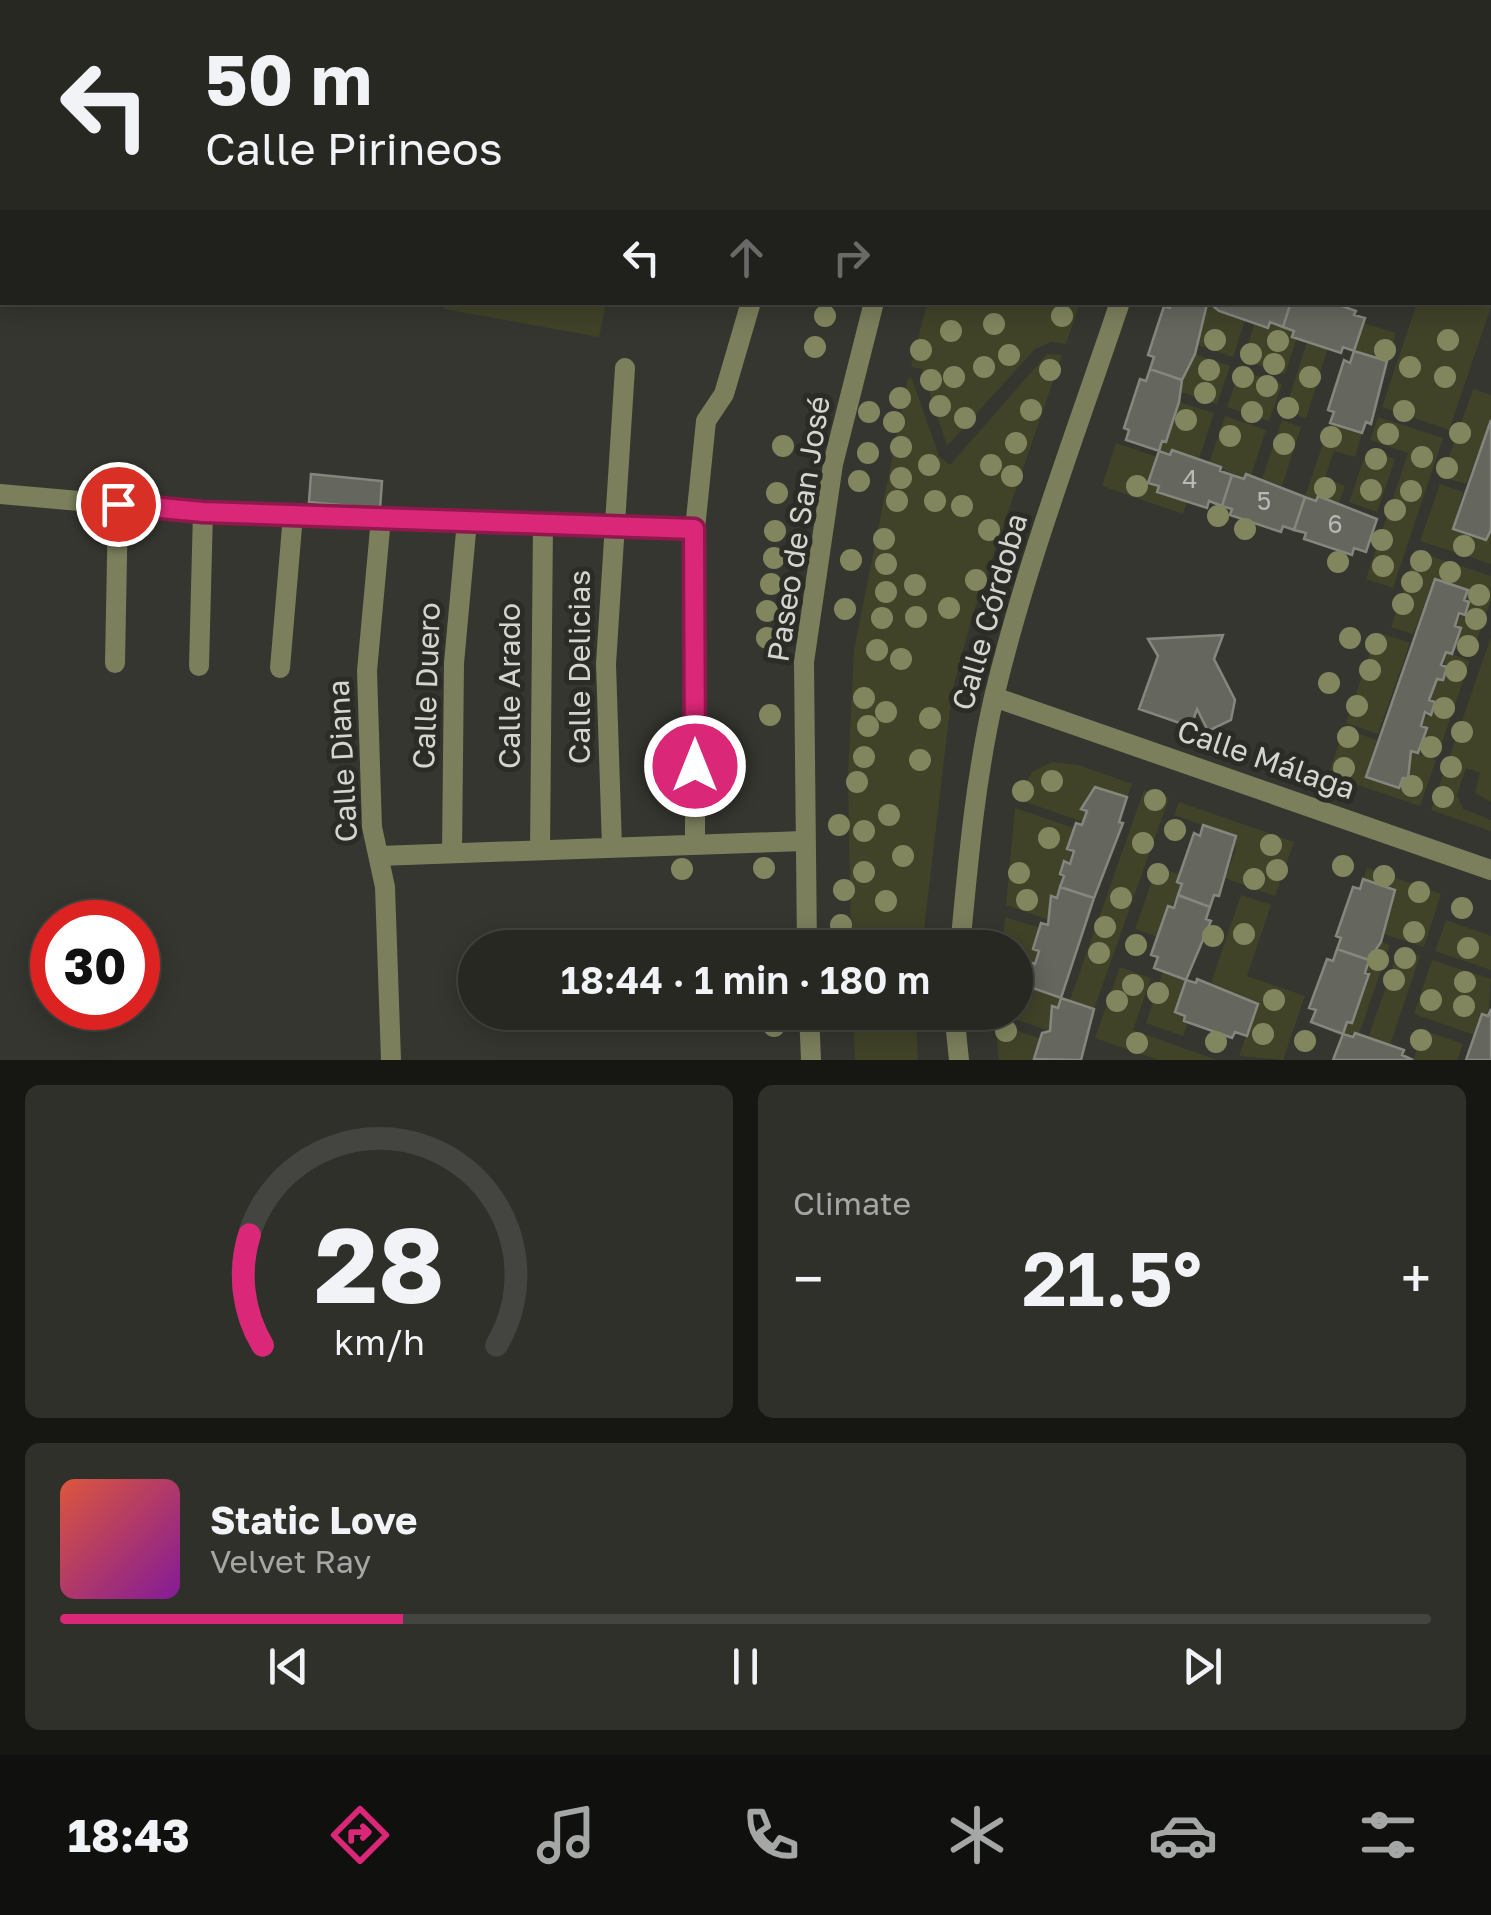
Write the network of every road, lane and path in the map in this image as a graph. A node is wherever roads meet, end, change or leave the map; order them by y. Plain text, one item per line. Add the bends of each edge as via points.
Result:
1 (750, 305) edge
2 (873, 305) edge
3 (1119, 305) edge
4 (624, 368) dead end
5 (0, 494) edge
6 (118, 504) junction
7 (203, 512) junction
8 (293, 516) junction
9 (381, 518) junction
10 (467, 521) junction
11 (542, 524) junction
12 (613, 526) junction
13 (694, 529) junction
14 (115, 663) dead end
15 (199, 666) dead end
16 (280, 668) dead end
17 (1002, 670) junction
18 (994, 696) junction
19 (1021, 706) junction
20 (989, 725) junction
21 (802, 840) junction
22 (695, 844) junction
23 (612, 848) junction
24 (540, 850) junction
25 (452, 853) junction
26 (380, 856) junction
27 (1491, 870) edge
28 (806, 930) edge
29 (962, 930) edge
30 (811, 1030) edge
31 (956, 1030) edge
32 (391, 1060) edge
33 (812, 1060) edge
34 (958, 1060) edge

1 - 13 street via 724,394 706,421
2 - 21 street, Paseo de San José via 833,464 804,662
3 - 17 street, Calle Córdoba
4 - 12 street, Calle Delicias
5 - 6 street
6 - 7 street
6 - 14 street
7 - 8 street
7 - 15 street
8 - 9 street
8 - 16 street
9 - 10 street
9 - 26 street, Calle Diana via 367,671 372,827
10 - 11 street
10 - 25 street, Calle Duero via 454,663
11 - 12 street
11 - 24 street, Calle Arado
12 - 13 street
12 - 23 street, Calle Delicias via 606,664
13 - 22 street
17 - 18 street, Calle Córdoba
17 - 19 street
18 - 19 street, Calle Málaga
18 - 20 street, Calle Córdoba
19 - 20 street
19 - 27 street, Calle Málaga
20 - 29 street, Calle Córdoba via 972,814
21 - 22 street
21 - 28 street, Paseo de San José
22 - 23 street
23 - 24 street
24 - 25 street
25 - 26 street
26 - 32 street, Calle Diana
30 - 33 street
31 - 34 street

